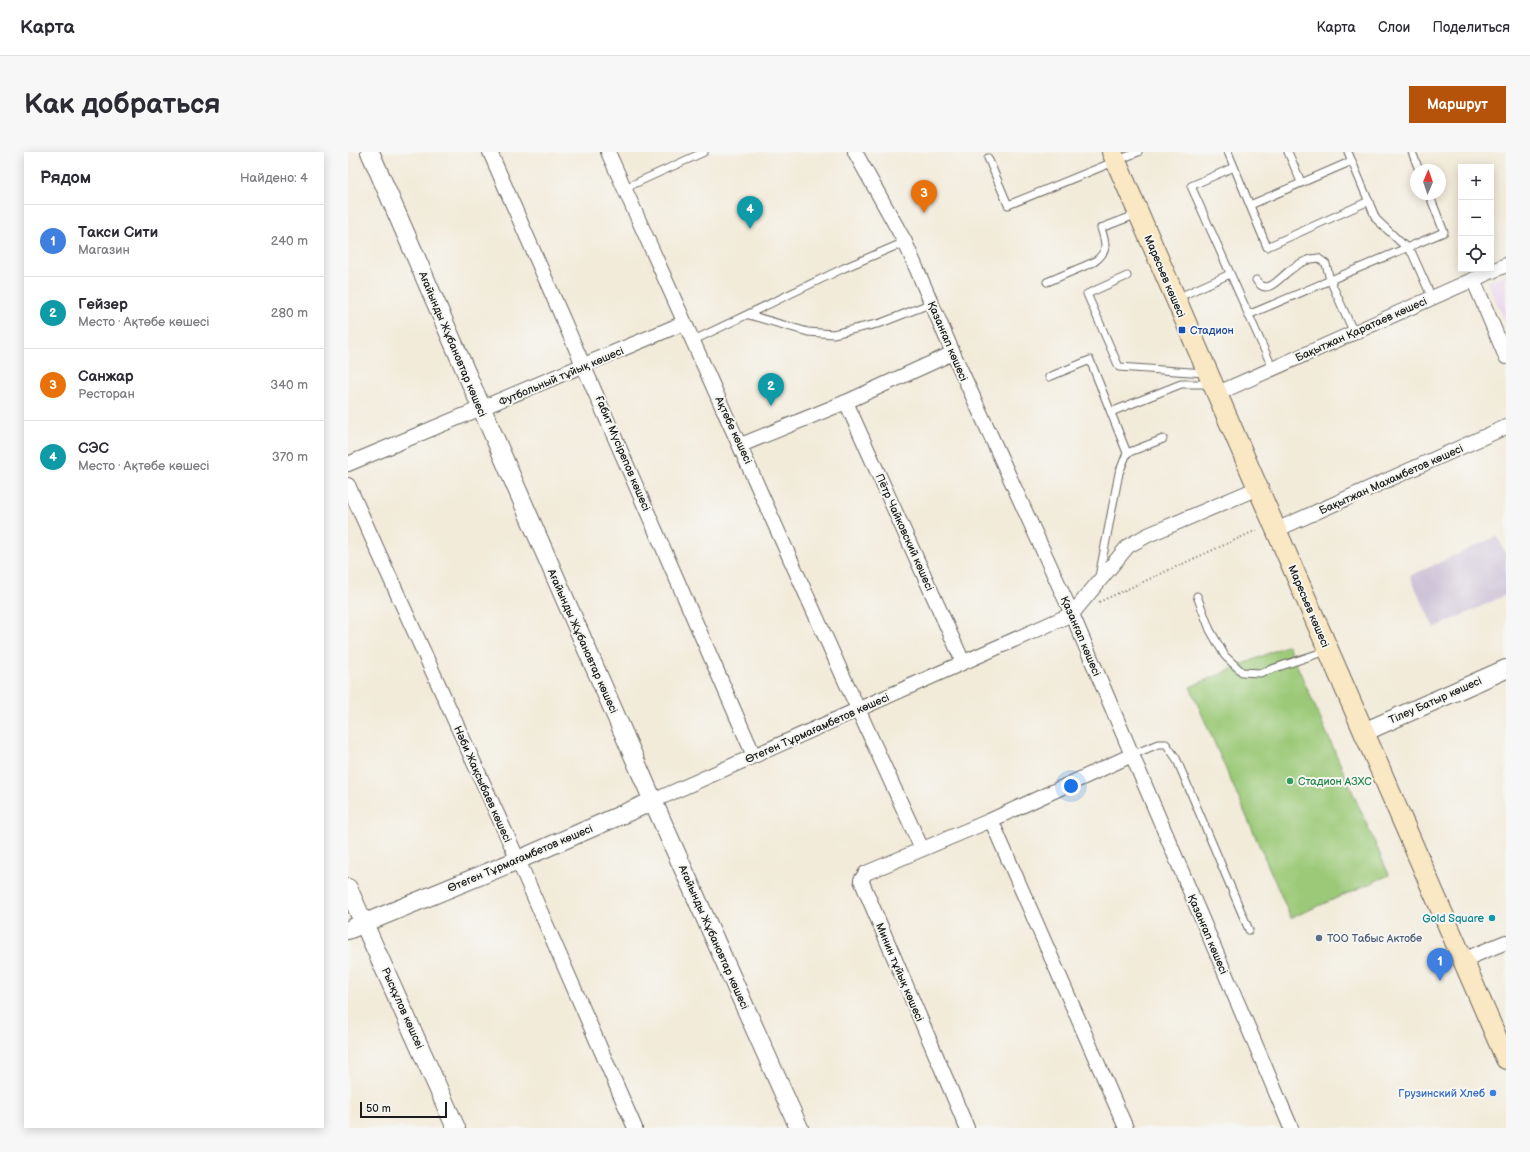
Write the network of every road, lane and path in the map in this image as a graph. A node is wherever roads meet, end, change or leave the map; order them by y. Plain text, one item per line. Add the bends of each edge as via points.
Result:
1 (370, 152) edge
2 (490, 152) edge
3 (608, 152) edge
4 (704, 152) edge
5 (855, 152) edge
6 (1138, 152) edge
7 (1228, 152) edge
8 (1288, 152) edge
9 (1348, 152) edge
10 (1412, 152) edge
11 (1114, 157) edge
12 (988, 158) dead end
13 (1352, 160) junction
14 (1417, 164) edge
15 (1234, 167) junction
16 (1301, 182) junction
17 (624, 188) junction
18 (1431, 200) edge
19 (1369, 201) junction
20 (1250, 205) junction
21 (1138, 214) junction
22 (905, 242) junction
23 (1406, 248) junction
24 (1506, 265) edge
25 (1230, 274) junction
26 (1127, 276) dead end
27 (1473, 279) junction
28 (1256, 280) dead end
29 (1330, 280) junction
30 (1047, 282) dead end
31 (1175, 298) junction
32 (1432, 298) junction
33 (932, 303) junction
34 (749, 315) junction
35 (1248, 315) junction
36 (684, 323) junction
37 (1354, 333) junction
38 (692, 341) junction
39 (953, 353) junction
40 (1506, 357) edge
41 (584, 366) junction
42 (1273, 369) junction
43 (1049, 377) dead end
44 (1212, 384) junction
45 (846, 402) junction
46 (481, 409) junction
47 (1111, 412) junction
48 (1506, 427) edge
49 (1163, 439) dead end
50 (741, 445) junction
51 (1127, 454) junction
52 (348, 464) edge
53 (348, 485) edge
54 (1258, 488) junction
55 (1271, 529) junction
56 (1097, 584) junction
57 (1197, 596) dead end
58 (1094, 604) dead end
59 (1072, 614) junction
60 (1329, 650) junction
61 (964, 662) junction
62 (1506, 669) edge
63 (857, 709) junction
64 (1364, 732) junction
65 (1132, 755) junction
66 (754, 756) junction
67 (653, 801) junction
68 (989, 821) junction
69 (922, 849) junction
70 (518, 860) junction
71 (348, 888) edge
72 (364, 923) junction
73 (348, 930) edge
74 (1249, 930) dead end
75 (1506, 942) edge
76 (1463, 960) junction
77 (1506, 1059) edge
78 (456, 1128) edge
79 (635, 1128) edge
80 (800, 1128) edge
81 (967, 1128) edge
82 (1126, 1128) edge
83 (1291, 1128) edge

1 - 46 street, Ағайынды Жұбановтар көшесі
2 - 41 street, Ғабит Мүсірепов көшесі
3 - 17 street, Ақтөбе көшесі
4 - 17 lane
5 - 22 street, Қазанғап көшесі
6 - 11 lane
7 - 15 lane
8 - 16 lane
9 - 13 lane
10 - 14 lane
11 - 12 lane via 1008,205
11 - 21 main road, Маресьев көшесі
13 - 16 lane
13 - 19 lane
15 - 20 lane
15 - 25 lane via 1191,186
16 - 20 lane
17 - 36 street, Ақтөбе көшесі
18 - 23 lane via 1444,232
19 - 20 lane via 1268,247
19 - 23 lane via 1376,219
21 - 30 lane via 1101,228 1105,251 1100,258
21 - 31 main road, Маресьев көшесі
22 - 33 street, Қазанғап көшесі
22 - 34 lane via 844,268
23 - 29 lane
23 - 32 lane via 1412,253
24 - 27 street, Бақытжан Қаратаев көшесі
25 - 31 lane
25 - 35 lane
26 - 44 lane via 1087,294 1120,367
27 - 32 street, Бақытжан Қаратаев көшесі
27 - 40 street
28 - 29 lane via 1262,286 1270,287 1307,259 1318,258 1326,264
29 - 35 lane
29 - 37 lane
31 - 44 main road, Маресьев көшесі
32 - 37 street, Бақытжан Қаратаев көшесі
33 - 34 lane via 881,323 833,334 808,332
33 - 39 street, Қазанғап көшесі
34 - 38 lane
35 - 42 lane
36 - 38 street, Ақтөбе көшесі
36 - 41 street, Футбольный тұйық көшесі
37 - 42 street, Бақытжан Қаратаев көшесі
38 - 50 street, Ақтөбе көшесі
39 - 45 street
39 - 59 street, Қазанғап көшесі
41 - 46 street, Футбольный тұйық көшесі
41 - 66 street, Ғабит Мүсірепов көшесі
42 - 44 street, Бақытжан Қаратаев көшесі
43 - 47 lane via 1090,360
44 - 47 lane via 1181,384
44 - 54 main road, Маресьев көшесі
45 - 50 street
45 - 61 street, Пётр Чайковский көшесі
46 - 52 street, Футбольный тұйық көшесі
46 - 67 street, Ағайынды Жұбановтар көшесі
47 - 51 lane
48 - 55 street, Бақытжан Махамбетов көшесі
49 - 51 lane
50 - 63 street, Ақтөбе көшесі
51 - 56 lane via 1119,473
53 - 70 street, Нәби Жақсыбаев көшесі
54 - 55 main road, Маресьев көшесі
54 - 56 street, Өтеген Тұрмағамбетов көшесі via 1128,546
55 - 58 path
55 - 60 main road, Маресьев көшесі
56 - 59 street, Өтеген Тұрмағамбетов көшесі
57 - 60 lane via 1210,630 1225,656 1242,672 1260,673
59 - 61 street, Өтеген Тұрмағамбетов көшесі
59 - 65 street, Қазанғап көшесі
60 - 64 main road, Маресьев көшесі
61 - 63 street, Өтеген Тұрмағамбетов көшесі
62 - 64 street, Тілеу Батыр көшесі
63 - 66 street, Өтеген Тұрмағамбетов көшесі
63 - 69 street
64 - 76 main road, Маресьев көшесі
65 - 68 street, Минин тұйық көшесі
65 - 74 lane via 1158,744 1166,744 1176,758
65 - 83 street, Қазанғап көшесі
66 - 67 street, Өтеген Тұрмағамбетов көшесі
67 - 70 street, Өтеген Тұрмағамбетов көшесі
67 - 80 street, Ағайынды Жұбановтар көшесі
68 - 69 street, Минин тұйық көшесі
68 - 82 street via 992,822
69 - 81 street, Минин тұйық көшесі via 866,873 862,876 862,883
70 - 72 street, Өтеген Тұрмағамбетов көшесі
70 - 79 street, Нәби Жақсыбаев көшесі
71 - 72 street, Рысқұлов көшсеі
72 - 73 street, Өтеген Тұрмағамбетов көшесі
72 - 78 street, Рысқұлов көшсеі
75 - 76 street
76 - 77 main road, Маресьев көшесі

